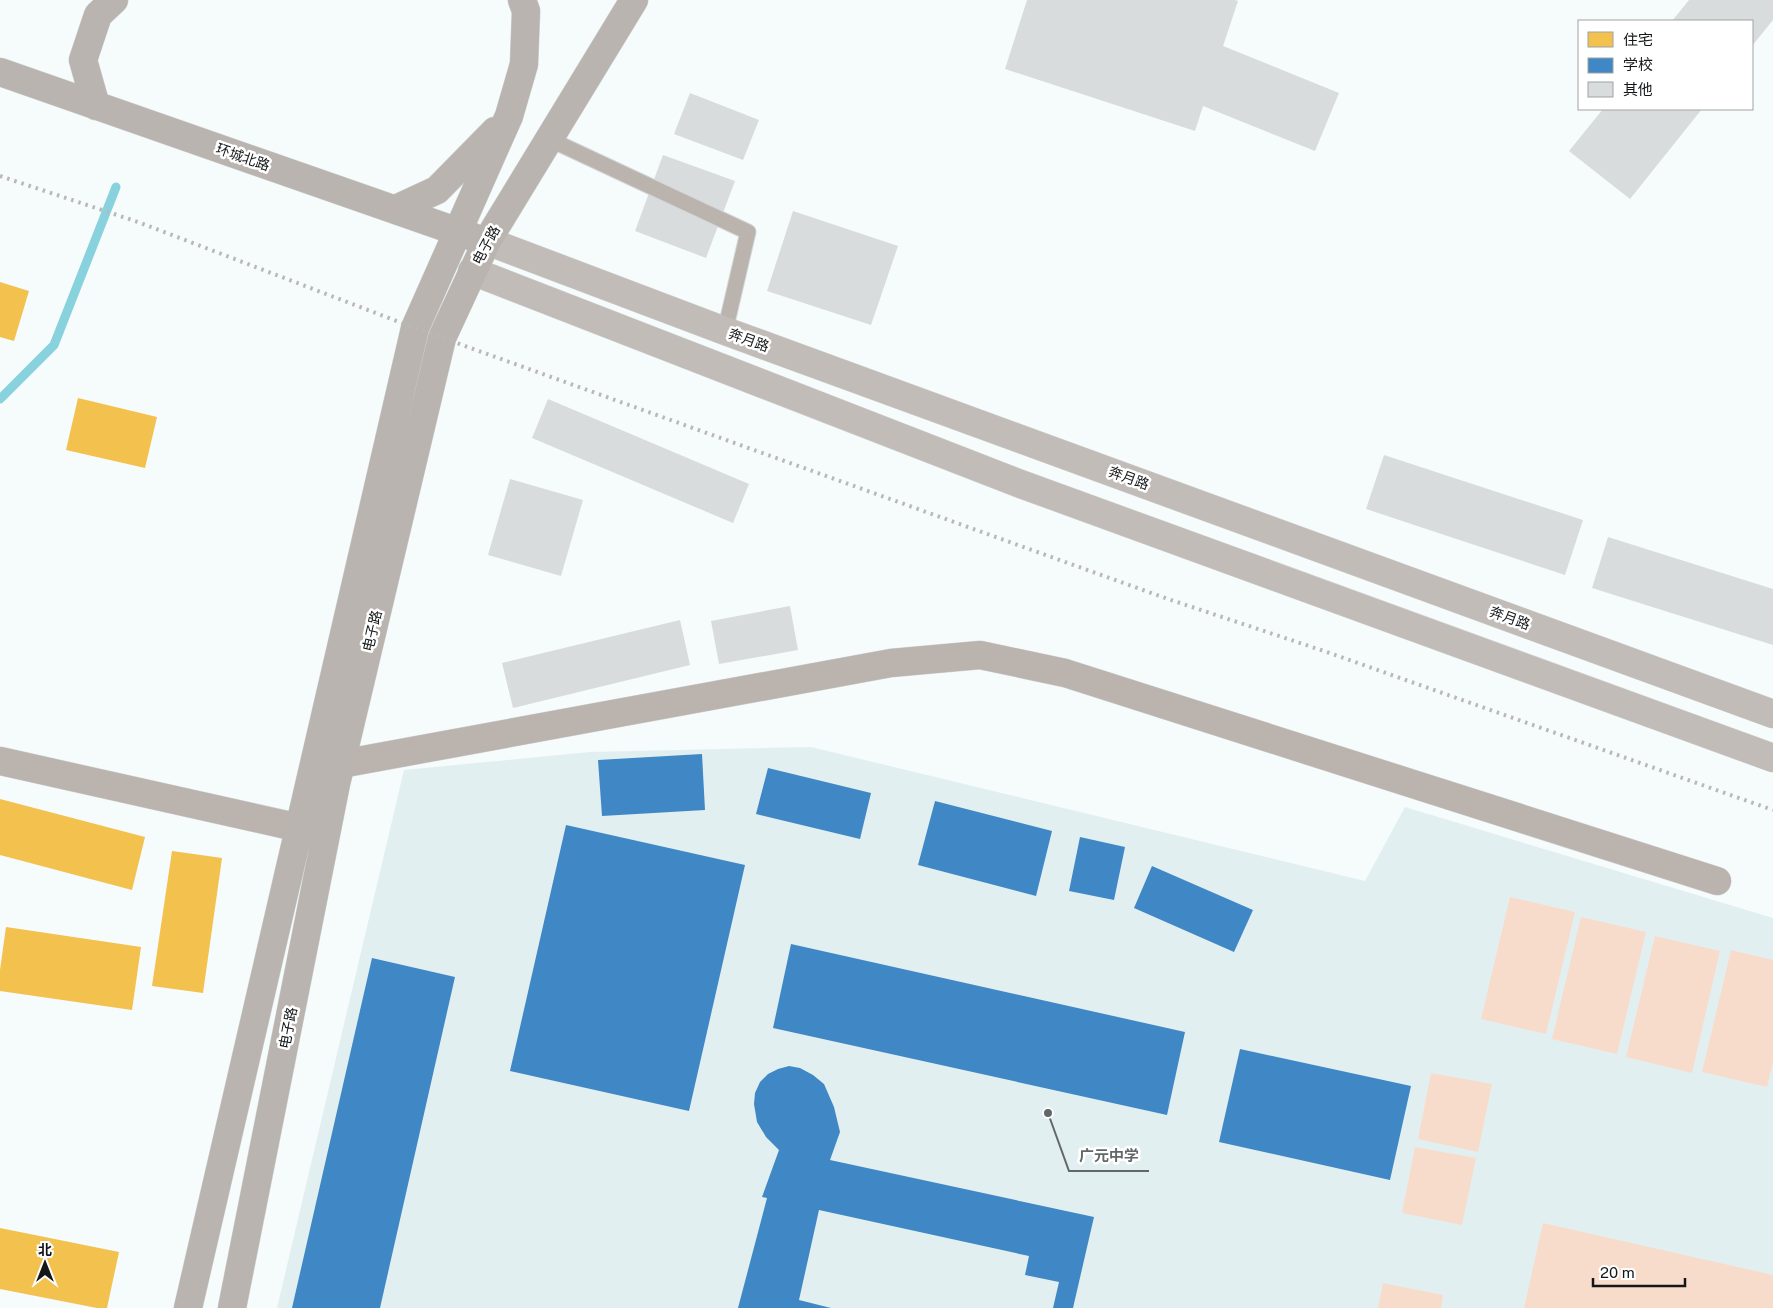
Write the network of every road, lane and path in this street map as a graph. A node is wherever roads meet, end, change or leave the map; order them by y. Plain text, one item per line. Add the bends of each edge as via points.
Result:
1 (114, 0) edge
2 (522, 0) edge
3 (634, 0) edge
4 (0, 72) edge
5 (96, 106) junction
6 (510, 116) junction
7 (549, 139) junction
8 (396, 208) junction
9 (456, 232) junction
10 (486, 241) junction
11 (472, 271) junction
12 (725, 331) junction
13 (1773, 714) edge
14 (1773, 758) edge
15 (0, 761) edge
16 (341, 764) junction
17 (300, 828) junction
18 (1717, 881) dead end
19 (188, 1308) edge
20 (232, 1308) edge

1 - 5 main road via 98,15 83,60
2 - 6 main road, 电子路 via 526,10 524,64
3 - 7 main road, 电子路
4 - 5 main road, 环城北路
5 - 8 main road, 环城北路
6 - 8 main road via 437,190
6 - 9 main road, 电子路
7 - 10 main road, 电子路
7 - 12 lane via 748,232
8 - 9 main road, 环城北路
9 - 10 main road, 环城北路
9 - 17 main road, 电子路 via 415,328
10 - 11 main road, 电子路
10 - 12 street, 奔月路
11 - 14 street via 1018,483
11 - 16 main road, 电子路 via 442,338
12 - 13 street, 奔月路
15 - 17 street
16 - 18 street via 891,663 980,655 1065,673
16 - 20 main road, 电子路
17 - 19 main road, 电子路

